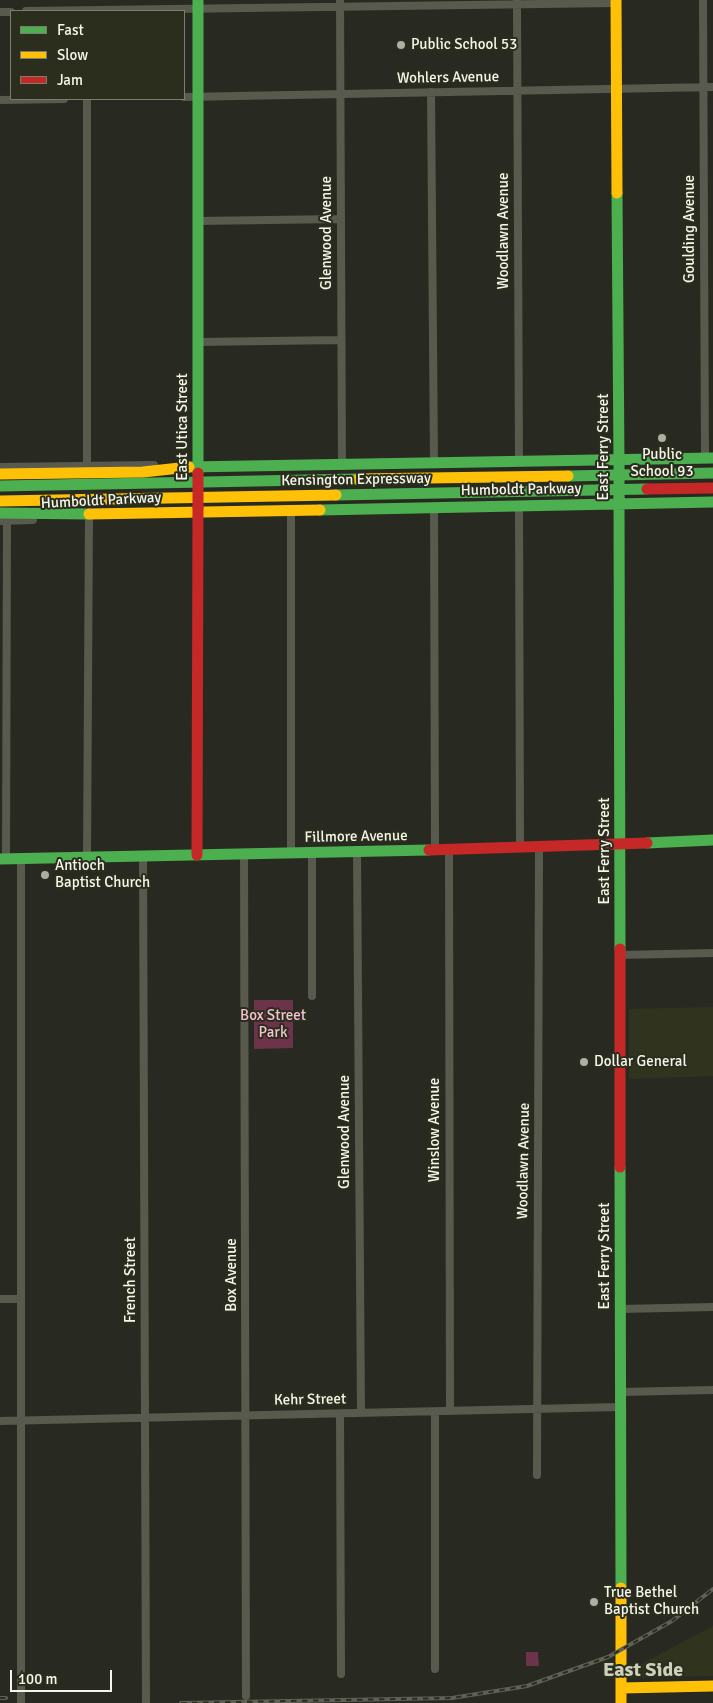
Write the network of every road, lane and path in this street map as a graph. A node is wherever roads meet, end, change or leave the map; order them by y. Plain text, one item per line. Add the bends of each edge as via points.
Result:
1 (703, 0) edge
2 (616, 1) edge
3 (518, 2) edge
4 (340, 3) edge
5 (431, 3) edge
6 (198, 4) edge
7 (102, 10) edge
8 (617, 88) junction
9 (703, 88) junction
10 (713, 88) edge
11 (518, 90) junction
12 (431, 92) junction
13 (341, 93) junction
14 (199, 96) junction
15 (185, 97) edge
16 (88, 100) edge
17 (341, 219) junction
18 (198, 221) junction
19 (341, 340) junction
20 (197, 342) junction
21 (709, 458) edge
22 (519, 462) junction
23 (619, 462) junction
24 (87, 464) junction
25 (434, 464) junction
26 (342, 466) junction
27 (0, 467) edge
28 (195, 469) junction
29 (713, 473) edge
30 (0, 474) edge
31 (0, 486) edge
32 (713, 488) edge
33 (0, 501) edge
34 (619, 501) junction
35 (713, 502) edge
36 (519, 505) junction
37 (434, 508) junction
38 (198, 509) junction
39 (291, 510) junction
40 (89, 514) junction
41 (2, 518) edge
42 (713, 840) edge
43 (620, 844) junction
44 (520, 848) junction
45 (539, 848) junction
46 (435, 850) junction
47 (449, 850) junction
48 (357, 851) junction
49 (312, 852) junction
50 (291, 853) junction
51 (197, 854) junction
52 (244, 854) junction
53 (143, 856) junction
54 (87, 857) junction
55 (21, 858) junction
56 (3, 859) edge
57 (713, 953) edge
58 (619, 955) junction
59 (312, 996) dead end
60 (0, 1299) edge
61 (21, 1299) junction
62 (713, 1307) edge
63 (620, 1309) junction
64 (713, 1390) edge
65 (620, 1392) junction
66 (620, 1407) junction
67 (537, 1409) junction
68 (450, 1411) junction
69 (435, 1412) junction
70 (361, 1413) junction
71 (340, 1414) junction
72 (246, 1416) junction
73 (146, 1418) junction
74 (22, 1420) junction
75 (0, 1421) edge
76 (537, 1476) dead end
77 (435, 1669) dead end
78 (341, 1674) dead end
79 (713, 1686) edge
80 (621, 1688) junction
81 (246, 1696) dead end
82 (21, 1703) edge
83 (146, 1703) edge
84 (621, 1703) edge

1 - 9 street, Goulding Avenue
2 - 3 street
2 - 8 main road, East Ferry Street
3 - 5 street
3 - 11 street, Woodlawn Avenue
4 - 5 street
4 - 6 street
4 - 13 street, Glenwood Avenue
6 - 7 street
6 - 14 main road, East Utica Street
8 - 9 street, Wohlers Avenue
8 - 11 street, Wohlers Avenue
8 - 23 main road, East Ferry Street
9 - 10 street, Wohlers Avenue
9 - 21 street, Goulding Avenue
11 - 12 street, Wohlers Avenue
11 - 22 street, Woodlawn Avenue
12 - 13 street, Wohlers Avenue
12 - 25 street
13 - 14 street, Wohlers Avenue
13 - 17 street, Glenwood Avenue
14 - 15 street, Wohlers Avenue
14 - 18 main road, East Utica Street
16 - 24 street
17 - 18 street
17 - 19 street, Glenwood Avenue
18 - 20 main road, East Utica Street
19 - 20 street
19 - 26 street, Glenwood Avenue
20 - 28 main road, East Utica Street
21 - 23 main road, Humboldt Parkway
22 - 23 main road, Humboldt Parkway
22 - 25 main road, Humboldt Parkway
23 - 34 main road, East Ferry Street, bridge
24 - 27 street, Humboldt Parkway
24 - 28 street, Humboldt Parkway
25 - 26 main road, Humboldt Parkway
26 - 28 main road, Humboldt Parkway
28 - 30 main road
28 - 38 main road, East Utica Street, bridge
29 - 31 main road, Kensington Expressway
32 - 33 main road, Kensington Expressway
34 - 35 main road, Humboldt Parkway
34 - 36 main road, Humboldt Parkway
34 - 43 main road, East Ferry Street
36 - 37 main road, Humboldt Parkway
36 - 44 street
37 - 39 main road, Humboldt Parkway
37 - 46 street
38 - 39 main road, Humboldt Parkway
38 - 40 main road, Humboldt Parkway
38 - 51 main road, East Utica Street
39 - 50 street
40 - 41 main road, Humboldt Parkway
40 - 54 street
41 - 56 street
42 - 43 main road, Fillmore Avenue
43 - 45 main road, Fillmore Avenue
43 - 58 main road, East Ferry Street
44 - 45 main road, Fillmore Avenue
44 - 47 main road, Fillmore Avenue
45 - 67 street, Woodlawn Avenue
46 - 47 main road, Fillmore Avenue
46 - 48 main road, Fillmore Avenue
47 - 68 street, Winslow Avenue
48 - 49 main road, Fillmore Avenue
48 - 70 street, Glenwood Avenue
49 - 50 main road, Fillmore Avenue
49 - 59 street
50 - 52 main road, Fillmore Avenue
51 - 52 main road, Fillmore Avenue
51 - 53 main road, Fillmore Avenue
52 - 72 street, Box Avenue
53 - 54 main road, Fillmore Avenue
53 - 73 street, French Street
54 - 55 main road, Fillmore Avenue
55 - 56 main road, Fillmore Avenue
55 - 61 street
57 - 58 street
58 - 63 main road, East Ferry Street
60 - 61 street
61 - 74 street
62 - 63 street
63 - 65 main road, East Ferry Street
64 - 65 street
65 - 66 main road, East Ferry Street
66 - 67 street, Kehr Street
66 - 80 main road, East Ferry Street
67 - 68 street, Kehr Street
67 - 76 street, Woodlawn Avenue
68 - 69 street, Kehr Street
69 - 70 street, Kehr Street
69 - 77 street
70 - 71 street, Kehr Street
71 - 72 street, Kehr Street
71 - 78 street
72 - 73 street, Kehr Street
72 - 81 street, Box Avenue
73 - 74 street, Kehr Street
73 - 83 street, French Street
74 - 75 street, Kehr Street
74 - 82 street
79 - 80 main road
80 - 84 main road, East Ferry Street

